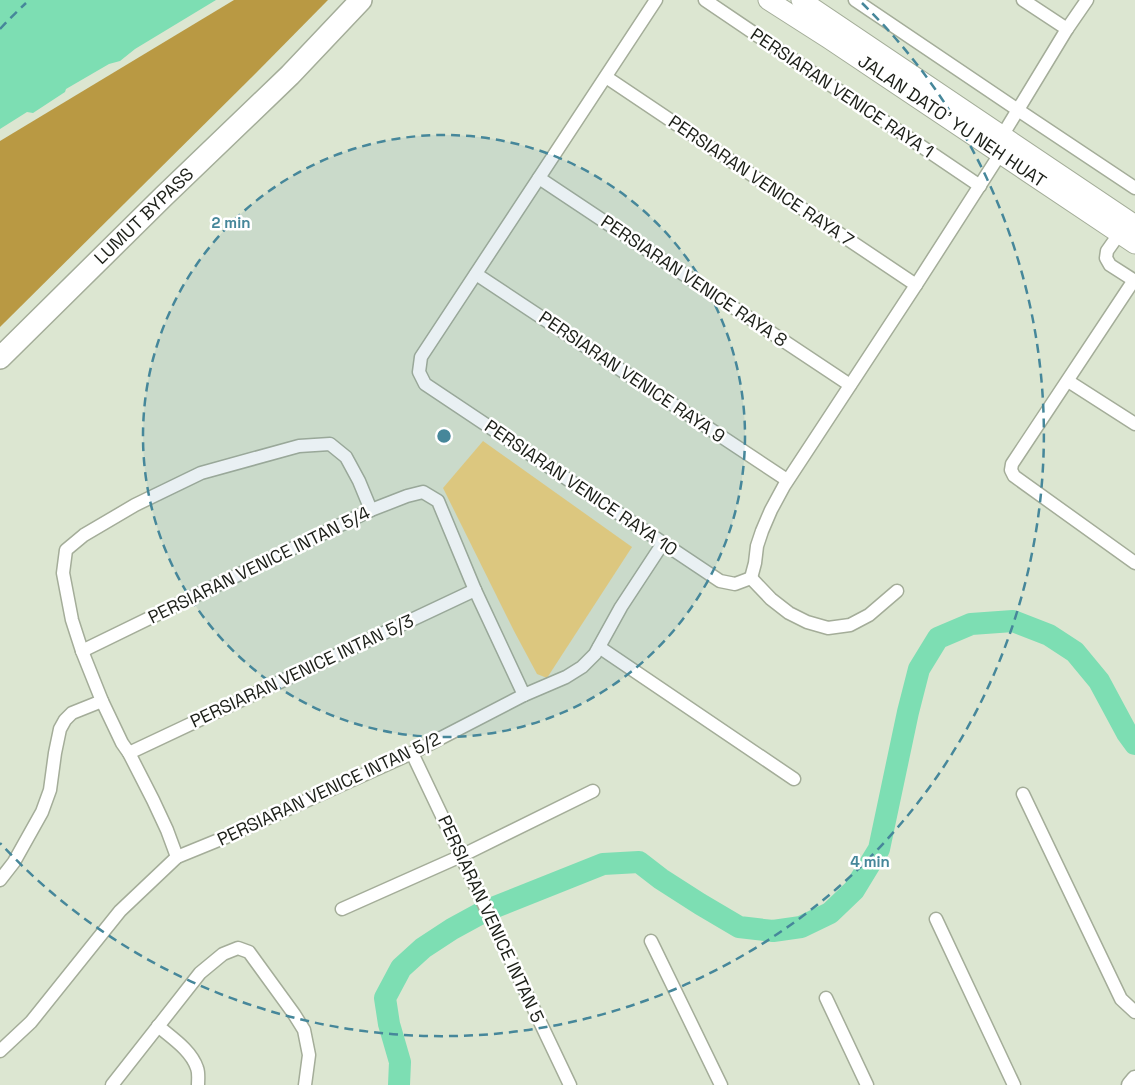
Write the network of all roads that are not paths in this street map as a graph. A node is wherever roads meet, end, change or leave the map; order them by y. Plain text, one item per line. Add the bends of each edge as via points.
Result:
1 (361, 0) edge
2 (378, 0) edge
3 (656, 0) edge
4 (705, 0) edge
5 (768, 0) edge
6 (801, 0) edge
7 (855, 0) edge
8 (1023, 0) edge
9 (1087, 0) edge
10 (1067, 29) junction
11 (290, 75) junction
12 (606, 77) junction
13 (902, 79) junction
14 (1018, 110) junction
15 (1001, 145) junction
16 (539, 178) junction
17 (980, 186) junction
18 (1135, 188) edge
19 (1131, 229) edge
20 (476, 274) junction
21 (1134, 280) edge
22 (916, 285) junction
23 (0, 358) edge
24 (1068, 381) junction
25 (850, 385) junction
26 (1135, 424) edge
27 (788, 480) junction
28 (371, 510) junction
29 (663, 542) junction
30 (1135, 563) edge
31 (751, 578) junction
32 (476, 590) junction
33 (896, 591) dead end
34 (599, 647) junction
35 (82, 651) junction
36 (524, 696) junction
37 (102, 701) junction
38 (129, 753) junction
39 (412, 753) junction
40 (794, 779) dead end
41 (593, 791) dead end
42 (1023, 794) dead end
43 (461, 856) junction
44 (177, 857) junction
45 (0, 880) edge
46 (342, 909) dead end
47 (936, 918) dead end
48 (651, 941) dead end
49 (826, 998) dead end
50 (1135, 1012) edge
51 (158, 1026) junction
52 (0, 1051) edge
53 (1135, 1079) edge
54 (112, 1085) edge
55 (198, 1085) edge
56 (305, 1085) edge
57 (570, 1085) edge
58 (721, 1085) edge
59 (867, 1085) edge
60 (1014, 1085) edge
61 (1130, 1085) edge

1 - 11 highway, LUMUT BYPASS
2 - 11 highway, LUMUT BYPASS
3 - 12 street
4 - 17 street, PERSIARAN VENICE RAYA 1
5 - 13 main road, JALAN DATO' YU NEH HUAT
6 - 13 main road, JALAN DATO' YU NEH HUAT
7 - 14 street
8 - 10 street
9 - 10 street
10 - 14 street
11 - 23 highway, LUMUT BYPASS
12 - 16 street
12 - 22 street, PERSIARAN VENICE RAYA 7
13 - 15 main road, JALAN DATO' YU NEH HUAT
14 - 15 street
14 - 18 street
15 - 17 street
15 - 19 main road, JALAN DATO' YU NEH HUAT
15 - 19 main road, JALAN DATO' YU NEH HUAT via 1084,210
16 - 20 street
16 - 25 street, PERSIARAN VENICE RAYA 8
17 - 22 street
19 - 21 street via 1107,252 1106,258
20 - 27 street, PERSIARAN VENICE RAYA 9
20 - 29 street, PERSIARAN VENICE RAYA 10 via 421,357 419,372 425,384
21 - 24 street
22 - 25 street
24 - 26 street
24 - 30 street via 1011,470 1014,476
25 - 27 street
27 - 31 street via 762,531
28 - 32 street, PERSIARAN VENICE INTAN 5/4 via 423,492 438,501
28 - 35 street, PERSIARAN VENICE INTAN 5/4
28 - 35 street via 346,457 330,444 299,446 201,472 135,505 84,535 66,550 63,573
29 - 31 street, PERSIARAN VENICE RAYA 10 via 720,580 735,584
29 - 34 street, PERSIARAN VENICE INTAN 5/2
31 - 33 street via 789,613 828,628 850,625 869,615
32 - 36 street
32 - 38 street, PERSIARAN VENICE INTAN 5/3
34 - 36 street, PERSIARAN VENICE INTAN 5/2 via 582,667
34 - 40 street
35 - 37 street
36 - 39 street, PERSIARAN VENICE INTAN 5/2
37 - 38 street
37 - 45 street via 72,713 65,720 60,729 50,790 42,812
38 - 44 street
39 - 43 street, PERSIARAN VENICE INTAN 5
39 - 44 street, PERSIARAN VENICE INTAN 5/2
41 - 43 street
42 - 50 street via 1121,999
43 - 46 street
43 - 57 street, PERSIARAN VENICE INTAN 5
44 - 52 street, PERSIARAN VENICE INTAN 5/2 via 120,911 31,1022
47 - 60 street
48 - 58 street
49 - 59 street
51 - 54 street
51 - 55 street via 188,1054 197,1069
51 - 56 street via 200,972 223,954 238,948 249,952 304,1030 308,1055
53 - 61 street

